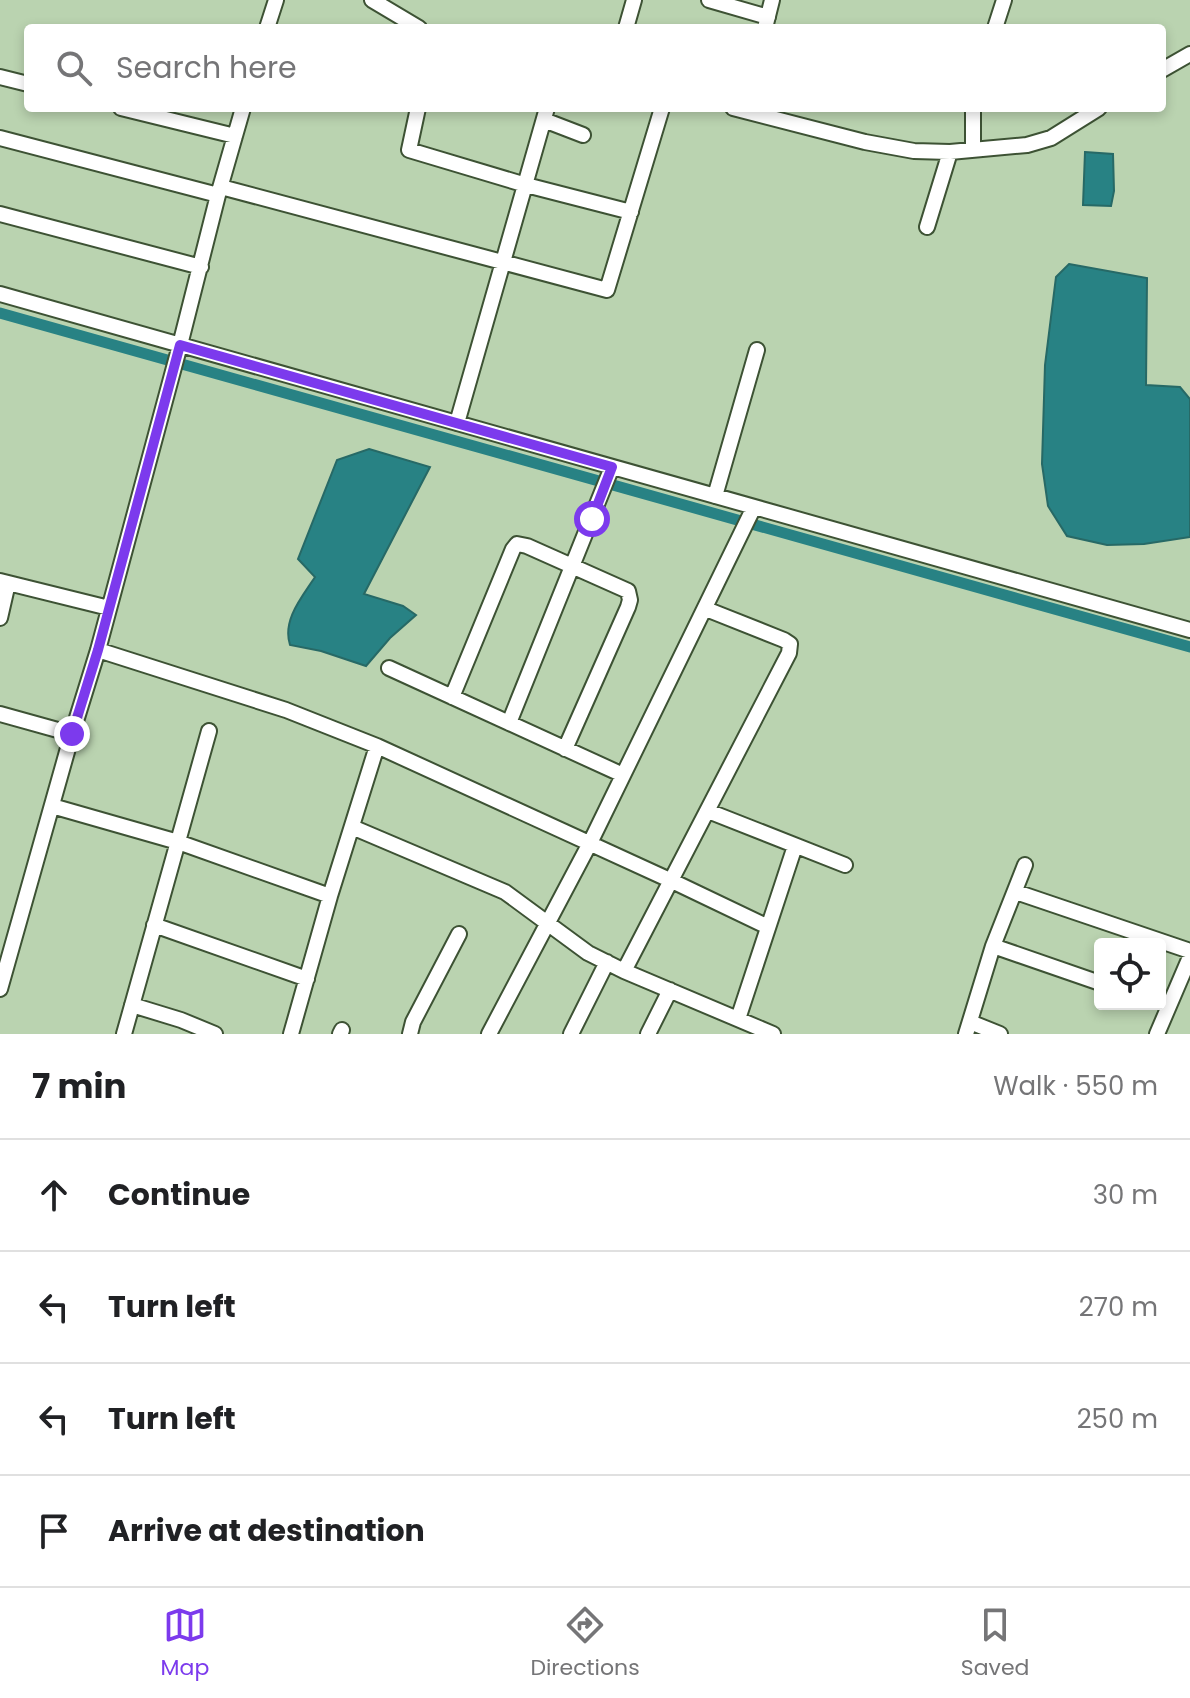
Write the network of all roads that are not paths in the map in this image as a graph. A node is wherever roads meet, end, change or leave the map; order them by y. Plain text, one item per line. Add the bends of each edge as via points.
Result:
1 (276, 0) edge
2 (372, 0) edge
3 (403, 0) edge
4 (634, 0) edge
5 (709, 0) edge
6 (772, 0) edge
7 (1004, 0) edge
8 (398, 16) junction
9 (766, 23) edge
10 (268, 24) edge
11 (412, 24) edge
12 (627, 24) edge
13 (996, 24) edge
14 (1190, 54) edge
15 (1166, 68) edge
16 (0, 77) edge
17 (24, 83) edge
18 (137, 112) edge
19 (242, 112) edge
20 (417, 112) edge
21 (661, 112) edge
22 (750, 112) edge
23 (973, 112) edge
24 (1093, 112) edge
25 (545, 114) edge
26 (583, 135) dead end
27 (235, 136) junction
28 (0, 138) edge
29 (973, 150) junction
30 (950, 152) junction
31 (526, 185) junction
32 (219, 191) junction
33 (631, 212) junction
34 (0, 214) edge
35 (927, 227) dead end
36 (504, 262) junction
37 (201, 267) junction
38 (0, 294) edge
39 (179, 347) junction
40 (757, 350) dead end
41 (457, 423) junction
42 (611, 471) junction
43 (715, 496) junction
44 (750, 517) junction
45 (573, 566) junction
46 (4, 582) edge
47 (109, 608) junction
48 (706, 609) junction
49 (0, 618) edge
50 (1189, 628) edge
51 (98, 650) junction
52 (389, 668) dead end
53 (452, 697) junction
54 (0, 714) edge
55 (509, 723) junction
56 (209, 731) dead end
57 (72, 734) junction
58 (377, 746) junction
59 (565, 749) junction
60 (623, 775) junction
61 (52, 806) junction
62 (708, 811) junction
63 (352, 827) junction
64 (178, 842) junction
65 (590, 843) junction
66 (795, 846) junction
67 (845, 865) dead end
68 (1025, 865) dead end
69 (672, 881) junction
70 (1016, 892) junction
71 (330, 896) junction
72 (548, 924) junction
73 (154, 925) junction
74 (768, 927) junction
75 (459, 934) dead end
76 (993, 946) junction
77 (1190, 954) edge
78 (607, 962) junction
79 (624, 971) junction
80 (307, 979) junction
81 (1094, 981) edge
82 (0, 989) edge
83 (670, 990) junction
84 (1166, 1003) edge
85 (132, 1005) junction
86 (1164, 1010) edge
87 (738, 1019) junction
88 (968, 1028) edge
89 (124, 1034) edge
90 (215, 1034) edge
91 (291, 1034) edge
92 (410, 1034) edge
93 (489, 1034) edge
94 (571, 1034) edge
95 (648, 1034) edge
96 (773, 1034) edge
97 (1000, 1034) edge
98 (1157, 1034) edge

1 - 10 street
2 - 8 street
3 - 8 street
4 - 12 street
5 - 9 street
6 - 9 street
7 - 13 street
8 - 11 street
14 - 15 street
16 - 17 street
18 - 27 street
19 - 27 street
20 - 31 street via 409,150
21 - 33 street
22 - 30 street via 865,142
23 - 29 street
24 - 29 street via 1051,138
25 - 26 street
25 - 31 street
27 - 32 street
28 - 32 street
29 - 30 street
30 - 35 street
31 - 33 street
31 - 36 street
32 - 36 street
32 - 37 street
33 - 36 street via 607,290
34 - 37 street
36 - 41 street
37 - 39 street
38 - 39 street
39 - 41 street
39 - 47 street
40 - 43 street
41 - 42 street
42 - 43 street
42 - 45 street
43 - 44 street
44 - 48 street
44 - 50 street
45 - 53 street via 517,544
45 - 55 street
45 - 59 street via 628,591 630,600
46 - 47 street
46 - 49 street
47 - 51 street
48 - 60 street
48 - 62 street via 790,644
51 - 57 street
51 - 58 street via 286,710
52 - 53 street
53 - 55 street
54 - 57 street
55 - 59 street
56 - 64 street
57 - 61 street
58 - 63 street
58 - 65 street
59 - 60 street
60 - 65 street
61 - 64 street
61 - 82 street
62 - 66 street
62 - 69 street
63 - 71 street
63 - 72 street via 505,892
64 - 71 street
64 - 73 street
65 - 69 street
65 - 72 street
66 - 67 street
66 - 74 street
68 - 70 street
69 - 74 street
69 - 79 street
70 - 76 street
70 - 77 street
71 - 80 street
72 - 78 street
72 - 93 street
73 - 80 street
73 - 85 street
74 - 87 street
75 - 92 street
76 - 81 street
76 - 88 street
77 - 84 street
78 - 79 street
78 - 94 street
79 - 83 street
80 - 91 street
83 - 87 street
83 - 95 street
85 - 89 street
85 - 90 street
86 - 98 street
87 - 96 street
88 - 97 street

